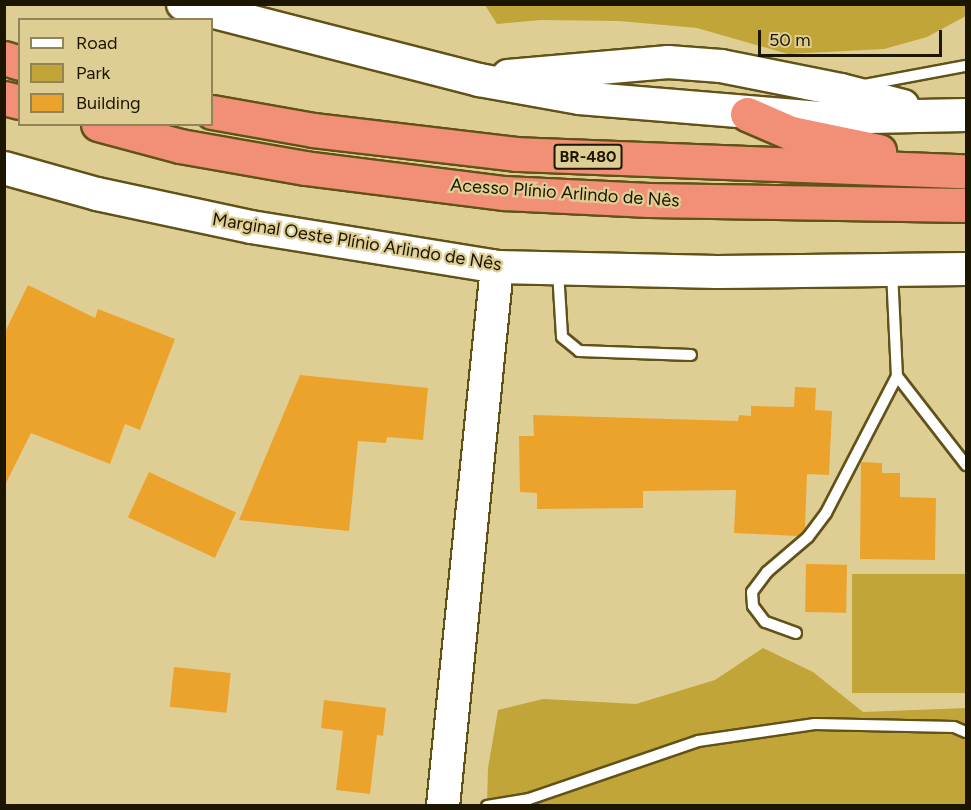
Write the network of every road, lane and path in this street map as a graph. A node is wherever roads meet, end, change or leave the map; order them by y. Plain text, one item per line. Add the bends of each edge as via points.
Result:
1 (183, 4) edge
2 (668, 62) junction
3 (966, 66) edge
4 (477, 80) junction
5 (841, 90) junction
6 (213, 112) edge
7 (747, 114) junction
8 (954, 115) edge
9 (105, 126) edge
10 (4, 168) edge
11 (966, 170) edge
12 (966, 205) edge
13 (497, 267) junction
14 (558, 268) junction
15 (892, 268) junction
16 (966, 269) edge
17 (691, 355) dead end
18 (897, 376) junction
19 (966, 465) edge
20 (796, 633) dead end
21 (966, 732) edge
22 (443, 806) edge
23 (487, 806) edge

1 - 4 main road
2 - 4 main road
2 - 5 main road via 721,66
2 - 7 main road
3 - 5 lane
4 - 7 main road via 579,98
5 - 8 main road
6 - 11 highway, Acesso Plínio Arlindo de Nês / BR-480 via 313,130 516,154
7 - 8 main road via 820,118
7 - 11 highway via 791,133
9 - 12 highway, Acesso Plínio Arlindo de Nês / BR-480 via 180,146 305,168 504,193 649,200
10 - 13 main road, Marginal Oeste Plínio Arlindo de Nês via 97,194 251,227
13 - 14 main road, Marginal Oeste Plínio Arlindo de Nês
13 - 22 main road
14 - 15 main road, Marginal Oeste Plínio Arlindo de Nês via 717,272
14 - 17 lane via 562,337 579,351
15 - 16 main road, Marginal Oeste Plínio Arlindo de Nês
15 - 18 lane
18 - 19 lane
18 - 20 lane via 826,513 752,592 753,606 765,622
21 - 23 lane via 954,727 815,724 698,741 529,799

